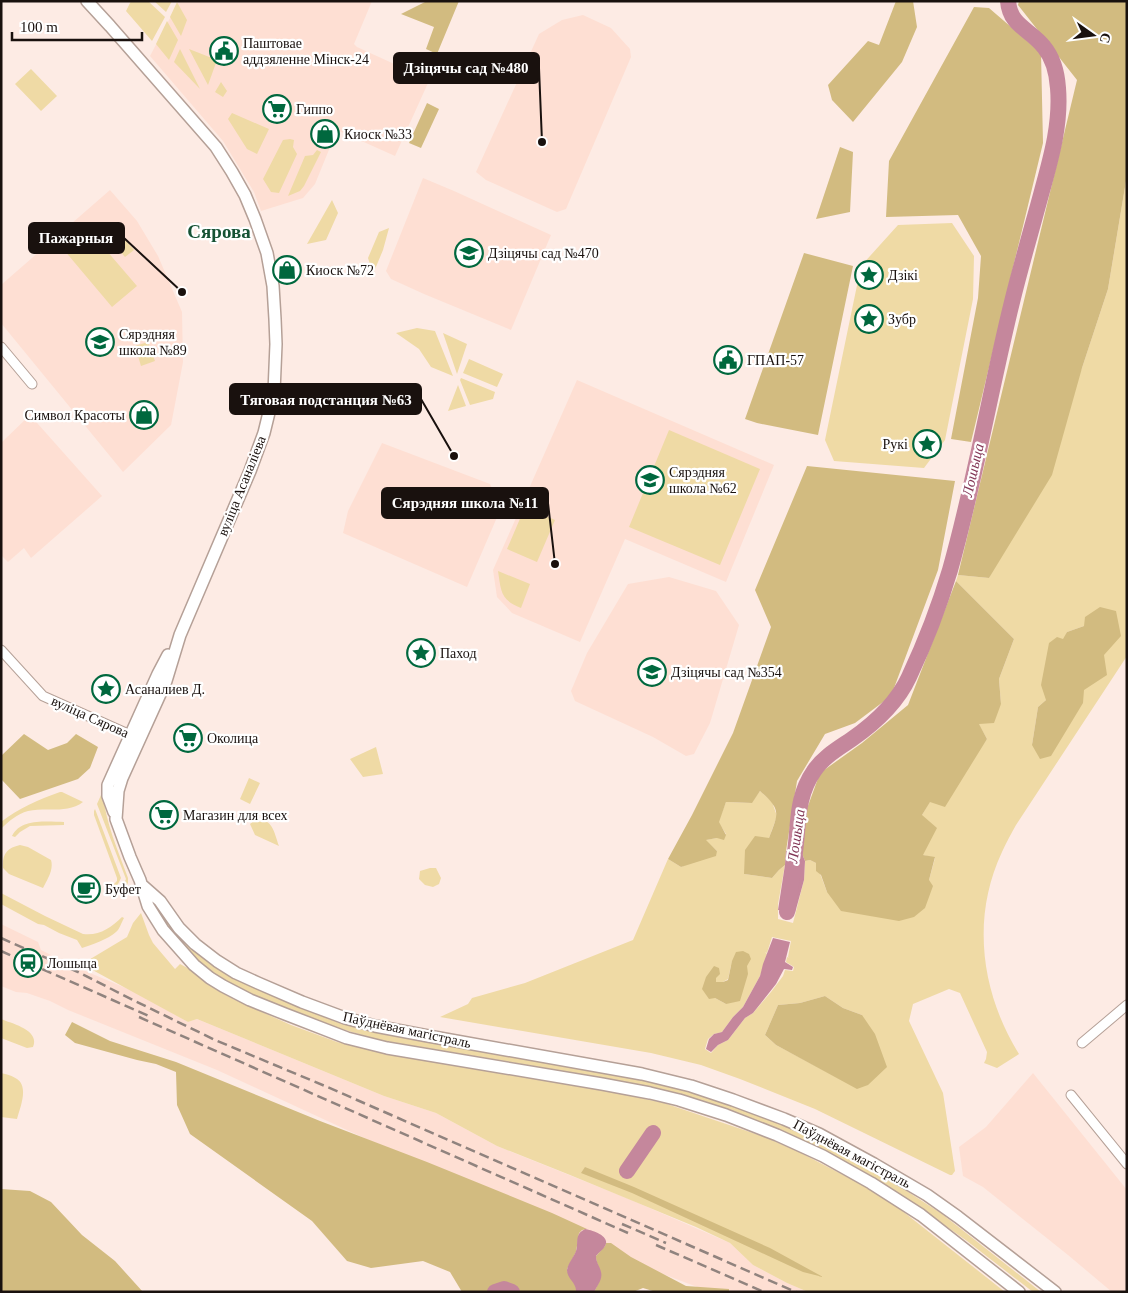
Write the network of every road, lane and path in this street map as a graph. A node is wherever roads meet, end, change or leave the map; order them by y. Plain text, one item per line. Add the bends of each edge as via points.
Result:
1 (87, 1) edge
2 (2, 351) edge
3 (32, 384) dead end
4 (1, 650) edge
5 (135, 737) junction
6 (141, 884) junction
7 (1127, 1005) edge
8 (1082, 1043) dead end
9 (1071, 1095) dead end
10 (1127, 1164) edge
11 (1019, 1292) edge
12 (1055, 1292) edge

1 - 5 main road, вуліца Асаналіева via 216,147 255,219 267,253 273,286 274,392 264,433 180,635 158,674
2 - 3 street
4 - 5 street, вуліца Сярова via 43,696
5 - 6 main road, вуліца Асаналіева via 108,785 108,796
6 - 11 main road, Паўднёвая магістраль via 148,906 163,930 194,966 250,1000 347,1038 387,1048 612,1086 679,1100 726,1115 823,1156 871,1183 921,1215
6 - 12 main road, Паўднёвая магістраль via 160,901 179,928 216,961 258,983 345,1018 642,1074 733,1100 819,1134 927,1196
7 - 8 street
9 - 10 street

